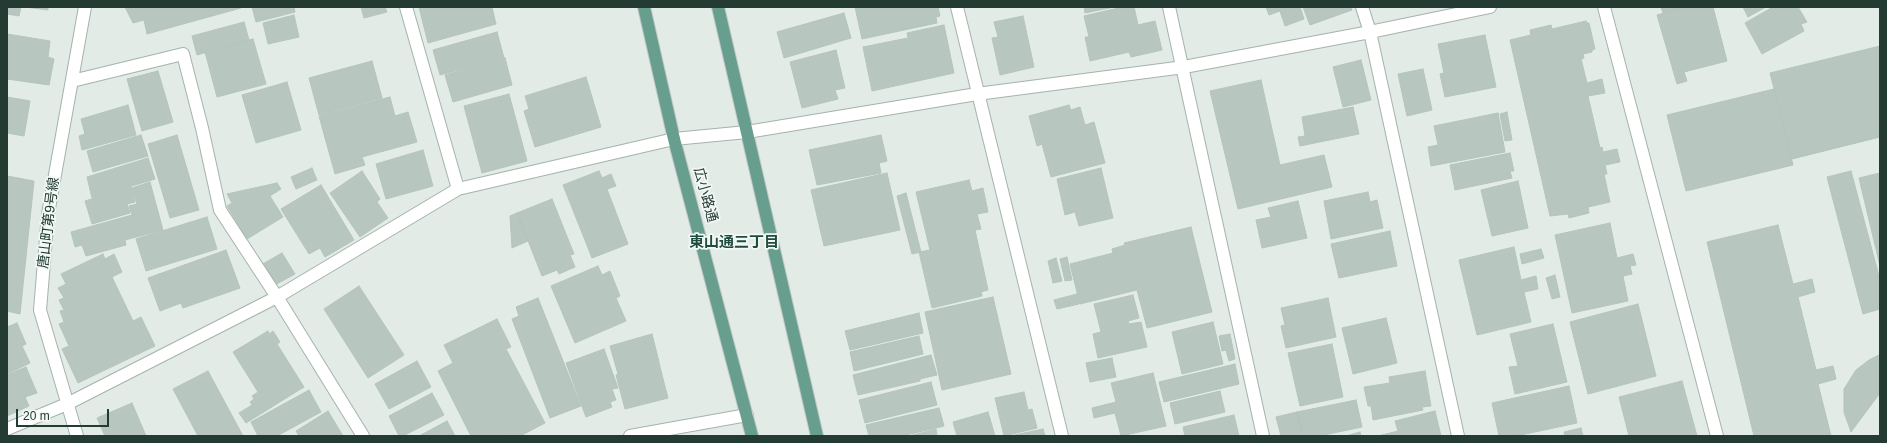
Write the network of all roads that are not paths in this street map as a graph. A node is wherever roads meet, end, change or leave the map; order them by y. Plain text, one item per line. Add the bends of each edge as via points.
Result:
1 (85, 7) edge
2 (406, 7) edge
3 (644, 7) edge
4 (718, 7) edge
5 (957, 7) edge
6 (1169, 7) edge
7 (1362, 7) edge
8 (1490, 7) edge
9 (1604, 7) edge
10 (1370, 32) junction
11 (1184, 67) junction
12 (72, 81) junction
13 (978, 94) junction
14 (746, 132) junction
15 (674, 139) junction
16 (458, 189) junction
17 (277, 297) junction
18 (67, 404) junction
19 (747, 415) junction
20 (7, 428) edge
21 (77, 436) edge
22 (363, 436) edge
23 (630, 436) edge
24 (752, 436) edge
25 (817, 436) edge
26 (1062, 436) edge
27 (1262, 436) edge
28 (1458, 436) edge
29 (1717, 436) edge

1 - 12 street, 唐山町第9号線
2 - 16 street
3 - 15 main road, 広小路通
4 - 14 main road
5 - 13 street
6 - 11 street
7 - 10 street
8 - 10 street
9 - 29 street
10 - 11 street
10 - 28 street
11 - 13 street
11 - 27 street
12 - 17 street via 183,54 220,210
12 - 18 street, 唐山町第9号線 via 48,214 40,310
13 - 14 street
13 - 26 street
14 - 15 street
14 - 25 main road
15 - 16 street
15 - 19 main road, 広小路通
16 - 17 street
17 - 18 street
17 - 22 street
18 - 20 street
18 - 21 street, 唐山町第9号線
19 - 23 street
19 - 24 main road, 広小路通

